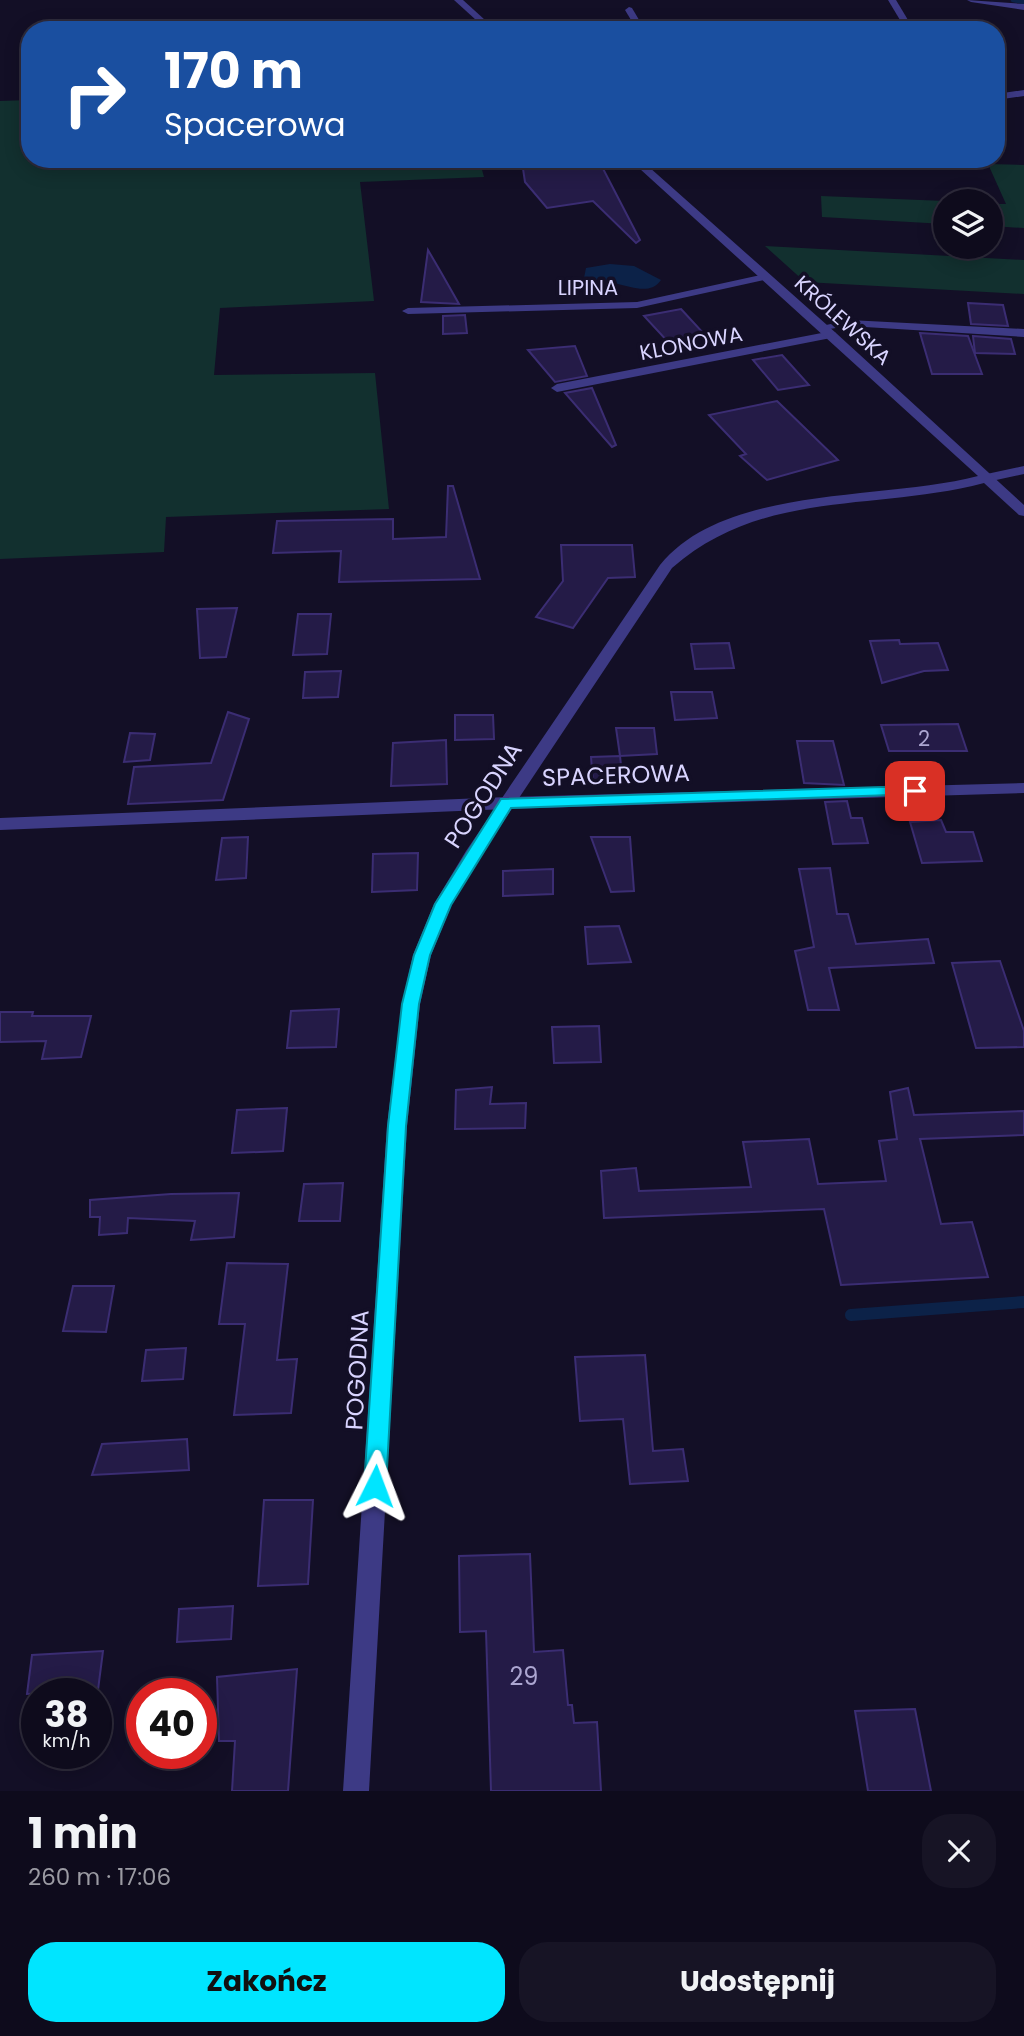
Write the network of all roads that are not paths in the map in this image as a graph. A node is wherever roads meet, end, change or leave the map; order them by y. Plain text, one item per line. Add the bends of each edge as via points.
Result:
1 (458, 0) edge
2 (892, 0) edge
3 (971, 0) edge
4 (1024, 8) edge
5 (629, 10) dead end
6 (482, 21) edge
7 (636, 21) edge
8 (905, 21) edge
9 (1024, 93) edge
10 (1005, 95) edge
11 (644, 168) edge
12 (765, 277) junction
13 (408, 311) dead end
14 (828, 331) junction
15 (1024, 333) edge
16 (557, 388) dead end
17 (1024, 470) edge
18 (987, 478) junction
19 (1024, 512) edge
20 (1024, 788) edge
21 (507, 803) junction
22 (0, 824) edge
23 (356, 1791) edge

1 - 6 street
2 - 8 street
3 - 4 street
5 - 7 street
9 - 10 street
11 - 12 street, KRÓLEWSKA
12 - 13 street, LIPINA via 637,305
12 - 14 street, KRÓLEWSKA
14 - 15 street, KLONOWA via 849,323
14 - 16 street, KLONOWA
14 - 18 street, KRÓLEWSKA
17 - 18 street, POGODNA
18 - 19 street, KRÓLEWSKA
18 - 21 street, POGODNA via 957,488 764,514 743,519 687,548 667,565
20 - 21 street, SPACEROWA
21 - 22 street, SPACEROWA
21 - 23 street, POGODNA via 443,904 422,955 411,1004 397,1126

